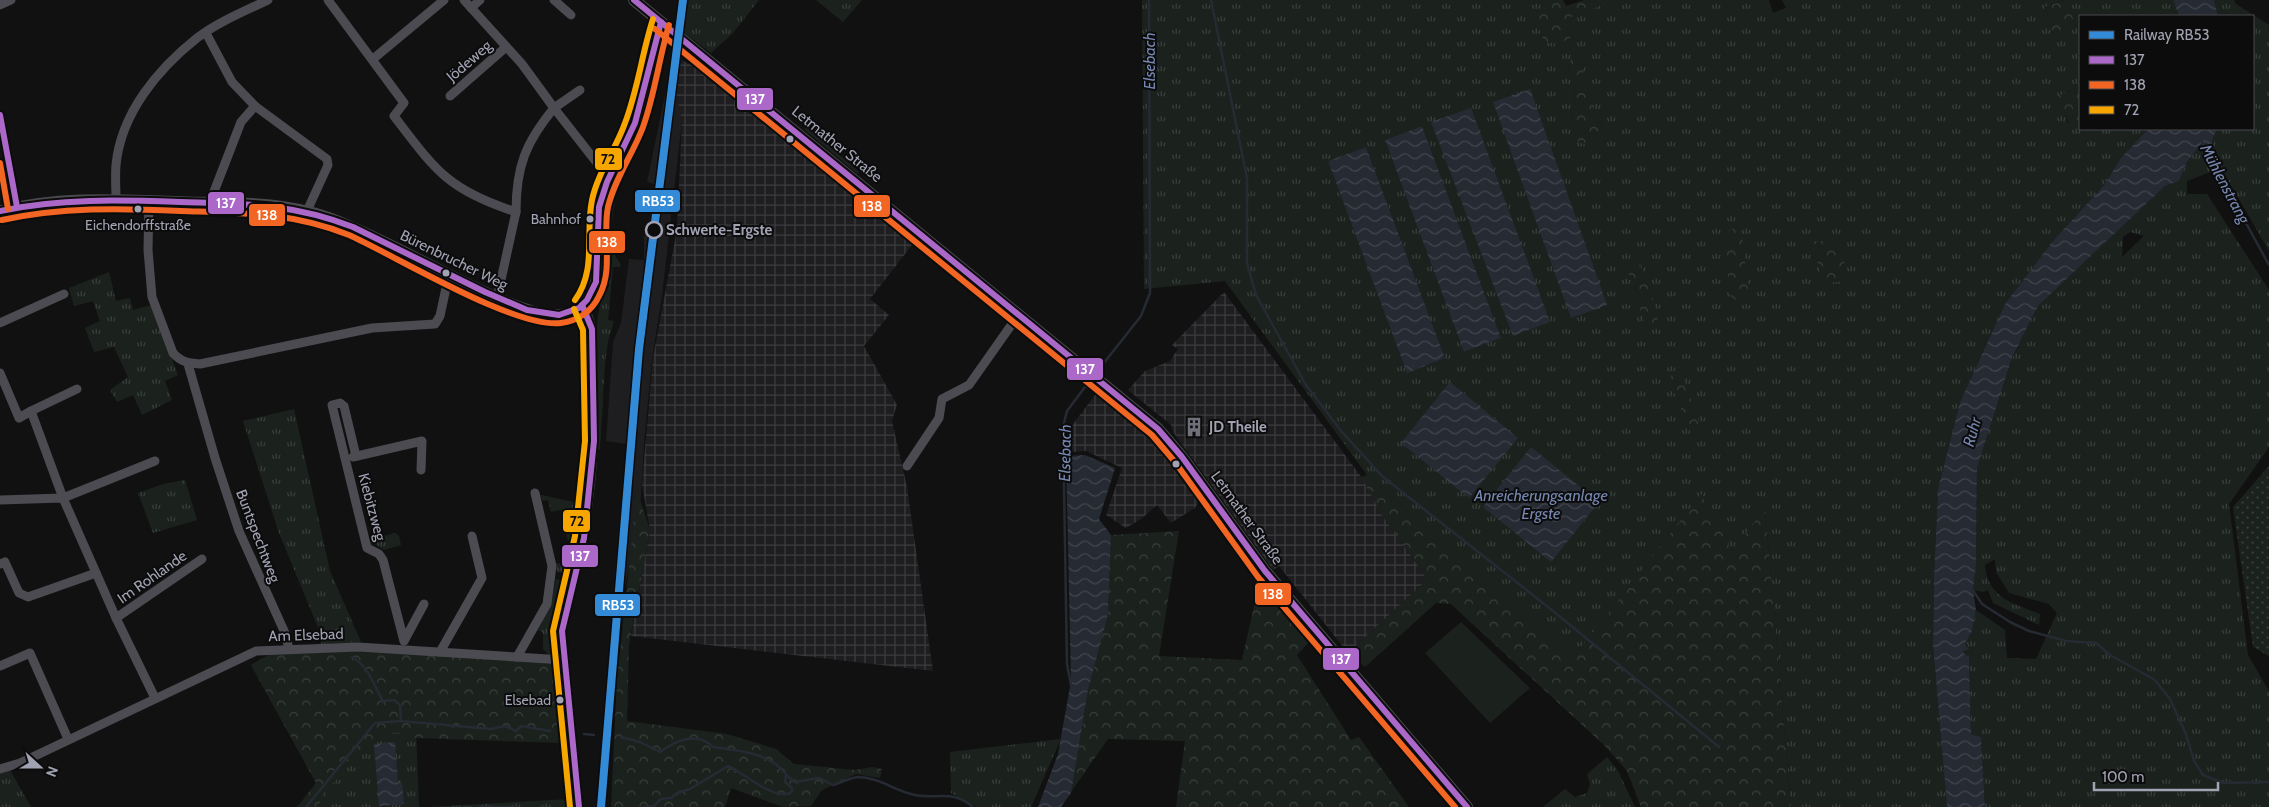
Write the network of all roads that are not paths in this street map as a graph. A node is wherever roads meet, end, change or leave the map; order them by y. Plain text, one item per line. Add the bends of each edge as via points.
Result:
1 (11, 0) edge
2 (268, 0) edge
3 (328, 0) edge
4 (444, 0) edge
5 (464, 0) edge
6 (480, 0) edge
7 (554, 0) edge
8 (634, 0) edge
9 (0, 5) edge
10 (471, 8) junction
11 (571, 15) dead end
12 (661, 22) junction
13 (206, 33) junction
14 (506, 47) junction
15 (373, 58) junction
16 (580, 90) dead end
17 (450, 96) dead end
18 (255, 106) junction
19 (554, 108) junction
20 (0, 115) edge
21 (601, 168) dead end
22 (116, 199) junction
23 (149, 200) junction
24 (210, 202) junction
25 (17, 207) junction
26 (0, 211) edge
27 (306, 211) junction
28 (516, 212) junction
29 (449, 274) junction
30 (64, 294) dead end
31 (497, 298) junction
32 (582, 305) junction
33 (1019, 314) junction
34 (0, 322) edge
35 (188, 364) junction
36 (0, 373) edge
37 (78, 389) dead end
38 (31, 411) junction
39 (356, 456) junction
40 (345, 459) junction
41 (155, 461) dead end
42 (907, 466) dead end
43 (421, 470) dead end
44 (535, 492) dead end
45 (63, 498) junction
46 (0, 500) edge
47 (472, 536) dead end
48 (202, 559) dead end
49 (0, 564) edge
50 (96, 573) junction
51 (424, 604) dead end
52 (116, 618) junction
53 (403, 645) junction
54 (289, 649) junction
55 (440, 652) junction
56 (517, 657) junction
57 (564, 660) junction
58 (0, 666) edge
59 (155, 698) junction
60 (68, 739) junction
61 (0, 769) edge
62 (579, 807) edge
63 (1467, 807) edge

1 - 9 street
2 - 13 street
3 - 15 street
4 - 15 street
5 - 10 street
6 - 10 street
7 - 11 street
8 - 12 main road, Letmather Straße
10 - 14 street
12 - 32 street via 635,124 600,201 597,273 590,295
12 - 33 main road, Letmather Straße
13 - 18 street via 232,82
13 - 22 street via 165,67 140,98 124,130 116,164
14 - 17 street, Jödeweg
14 - 19 street
15 - 28 street via 404,103 394,116 437,171 468,194
16 - 19 street
18 - 24 street via 241,122
18 - 27 street via 328,159
19 - 21 street
19 - 28 street via 526,147
20 - 25 street
22 - 23 street, Bürenbrucher Weg
22 - 25 street, Bürenbrucher Weg via 67,199
23 - 24 street, Bürenbrucher Weg
23 - 35 street via 148,250 152,297 173,353
24 - 27 street, Bürenbrucher Weg
25 - 26 street, Bürenbrucher Weg
27 - 29 street, Bürenbrucher Weg via 360,231
28 - 31 street
29 - 31 street, Bürenbrucher Weg
29 - 35 street via 440,316 435,324 372,328
30 - 34 street
31 - 32 street, Bürenbrucher Weg via 531,311 554,315 573,311
32 - 57 street via 592,329 594,441 584,538 562,632
33 - 42 street via 969,385 942,399 939,418
33 - 63 main road, Letmather Straße via 1158,429 1175,447 1265,572
35 - 54 street, Buntspechtweg via 239,531
36 - 38 street via 19,418
37 - 38 street
38 - 45 street, Im Rohlande
39 - 40 street, Kiebitzweg
39 - 40 street, Kiebitzweg via 344,406 340,403 332,405
39 - 43 street, Kiebitzweg via 422,441
40 - 53 street, Kiebitzweg via 367,548 380,554 383,560
41 - 45 street
44 - 56 street via 552,566 551,576 547,604
45 - 46 street
45 - 50 street, Im Rohlande
47 - 55 street via 482,578
48 - 52 street, Im Rohlande
49 - 50 street via 5,562 19,594 28,597
50 - 52 street, Im Rohlande
51 - 53 street
52 - 59 street, Im Rohlande
53 - 54 street, Am Elsebad
53 - 55 street, Am Elsebad
54 - 59 street, Am Elsebad via 250,652
55 - 56 street, Am Elsebad
56 - 57 street, Am Elsebad
57 - 62 street
58 - 60 street via 30,653
59 - 60 street, Am Elsebad
60 - 61 street, Am Elsebad via 20,763

